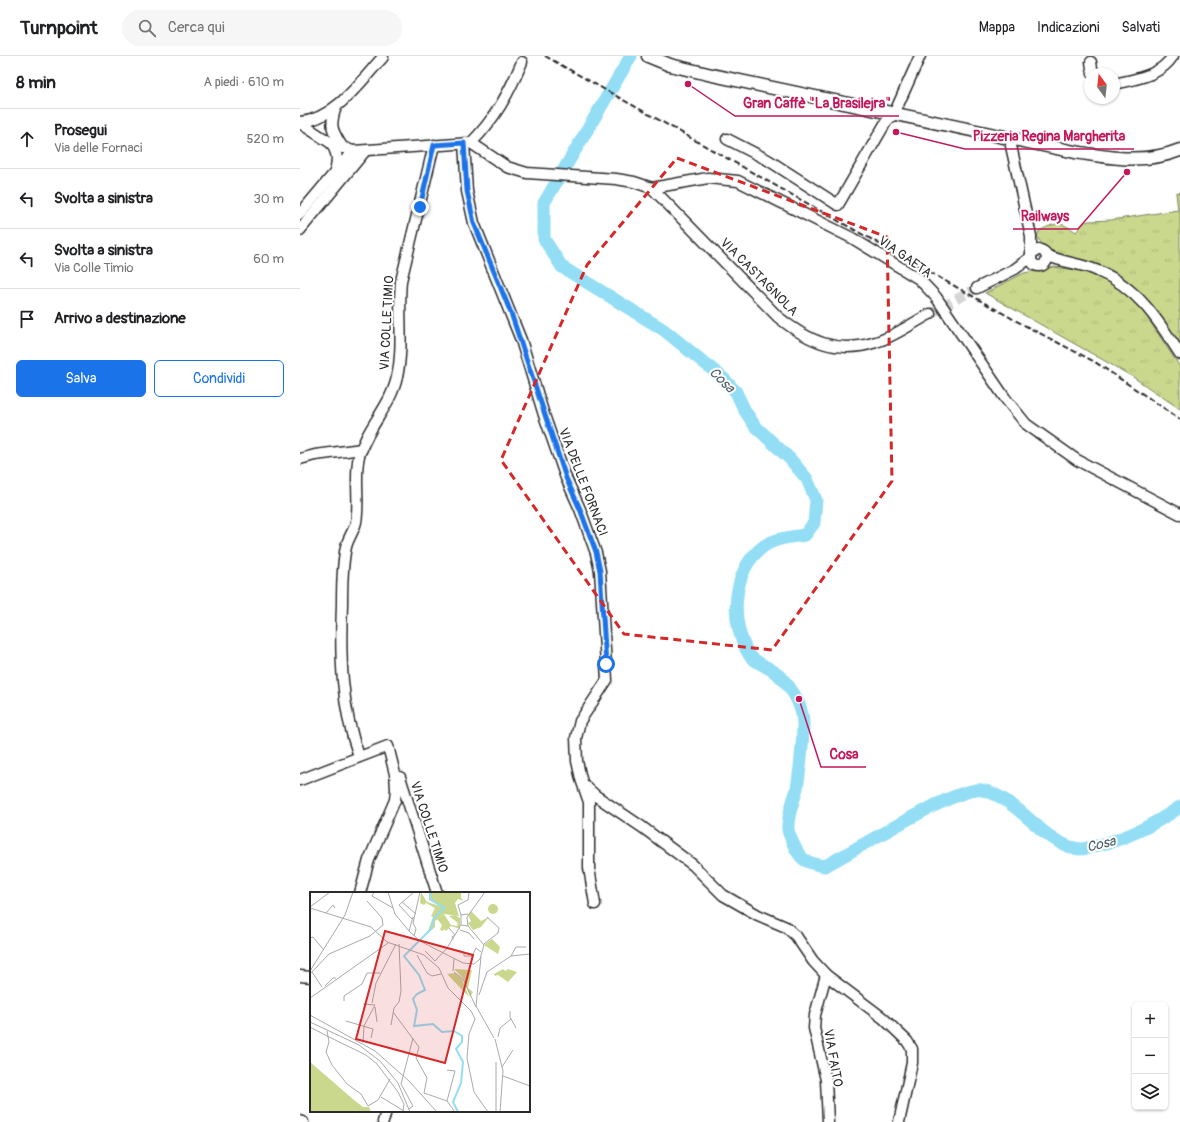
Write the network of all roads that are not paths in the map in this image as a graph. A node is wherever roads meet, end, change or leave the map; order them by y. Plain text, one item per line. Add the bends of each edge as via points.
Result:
1 (920, 56) edge
2 (1173, 56) edge
3 (383, 57) dead end
4 (651, 58) edge
5 (522, 62) dead end
6 (1091, 62) dead end
7 (1092, 68) edge
8 (1120, 83) edge
9 (336, 107) junction
10 (894, 114) junction
11 (321, 117) junction
12 (300, 123) edge
13 (331, 124) junction
14 (317, 135) junction
15 (727, 139) dead end
16 (1012, 139) junction
17 (332, 143) junction
18 (468, 143) junction
19 (434, 145) junction
20 (348, 150) junction
21 (1180, 150) edge
22 (365, 151) junction
23 (335, 172) junction
24 (652, 188) junction
25 (300, 214) edge
26 (300, 230) edge
27 (1038, 258) junction
28 (977, 288) tunnel mouth
29 (930, 314) tunnel mouth
30 (1180, 354) edge
31 (362, 448) junction
32 (300, 459) edge
33 (1180, 514) edge
34 (360, 756) junction
35 (394, 770) junction
36 (300, 780) edge
37 (582, 783) junction
38 (360, 892) edge
39 (437, 892) edge
40 (595, 904) dead end
41 (826, 975) junction
42 (300, 976) edge
43 (310, 977) edge
44 (386, 1112) edge
45 (300, 1121) edge
46 (303, 1122) edge
47 (383, 1122) edge
48 (828, 1122) edge
49 (899, 1122) edge

1 - 10 street
2 - 8 street via 1167,66 1158,71 1146,77
3 - 9 street
4 - 10 main road via 678,67
5 - 18 street via 495,116
6 - 7 street
9 - 11 street
9 - 13 street
10 - 15 street via 886,122 838,205 768,160
10 - 16 main road
11 - 12 street
11 - 14 street
12 - 14 street
13 - 14 street
13 - 20 street via 334,133
14 - 17 street
16 - 21 main road via 1130,160 1164,156
16 - 27 street via 1011,146
17 - 20 street
17 - 23 street via 338,162
18 - 19 street
18 - 24 street, VIA GAETA via 507,167 526,173 634,182
18 - 37 street, VIA DELLE FORNACI via 467,191 474,223 518,333 544,417 596,552 600,571 607,680 580,721 576,738 577,761
19 - 22 street
19 - 31 street, VIA COLLE TIMIO via 401,281 402,336 397,379 392,394
20 - 22 street
20 - 23 street
22 - 26 street
23 - 25 street
24 - 29 street, VIA CASTAGNOLA via 778,317 799,333 826,345 852,347 877,342
24 - 33 street, VIA GAETA via 717,177 738,182 852,238 894,262 918,279 936,297 1005,398 1026,424 1078,460
27 - 28 street
27 - 30 street via 1099,271 1123,284 1143,301
31 - 32 street via 315,454
31 - 34 street, VIA COLLE TIMIO via 359,457 356,522 344,556 341,635 342,680 348,716
34 - 35 street, VIA COLLE TIMIO via 388,746
34 - 36 street, VIA COLLE TIMIO
35 - 38 street, VIA COLLE TIMIO via 395,800 369,860
35 - 39 street, VIA COLLE TIMIO via 399,774
37 - 40 street, VIA DELLE FORNACI via 589,802 589,868
37 - 41 street via 596,796 693,865 724,895 786,927
41 - 48 street, VIA FAITO via 814,1028 826,1080
41 - 49 street via 883,1018 912,1049 912,1063
42 - 43 street
44 - 47 street
45 - 46 street

